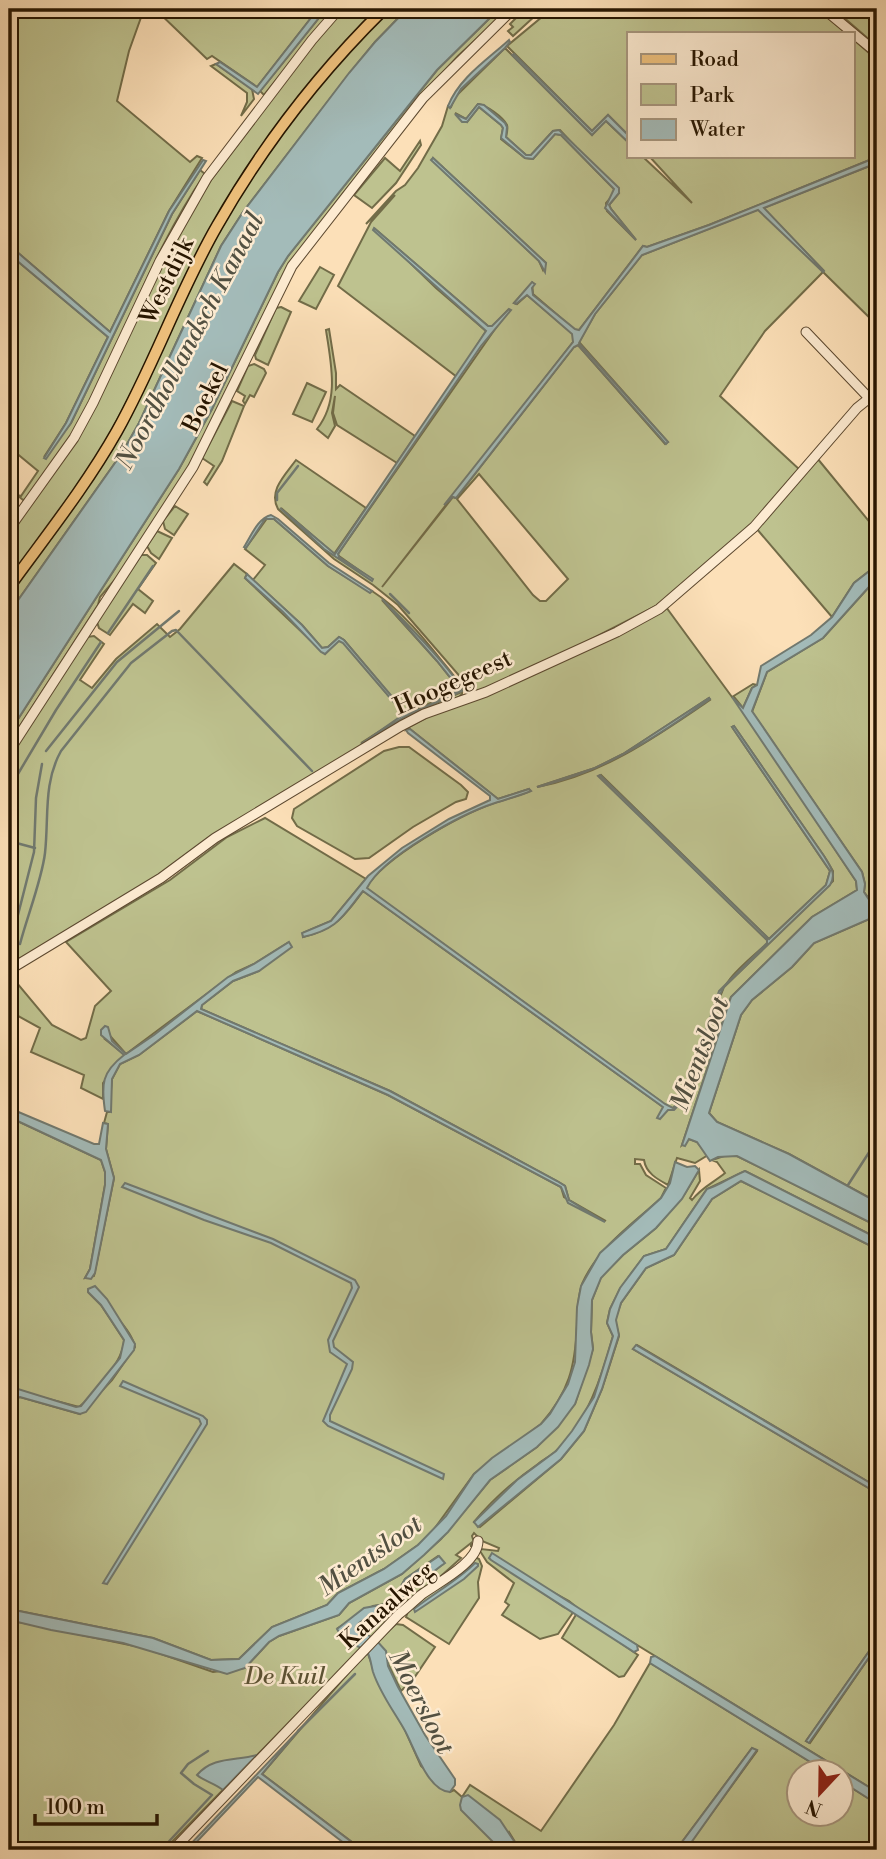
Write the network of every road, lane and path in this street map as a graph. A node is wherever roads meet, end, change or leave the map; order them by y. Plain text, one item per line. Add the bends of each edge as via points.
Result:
1 (339, 9) edge
2 (384, 9) edge
3 (513, 9) edge
4 (824, 9) edge
5 (852, 32) edge
6 (854, 34) edge
7 (877, 53) edge
8 (806, 332) dead end
9 (873, 395) edge
10 (9, 529) edge
11 (9, 587) edge
12 (9, 751) edge
13 (9, 970) edge
14 (478, 1541) dead end
15 (173, 1850) edge

1 - 10 street, Westdijk via 207,178 160,261 74,438
2 - 11 main road, Westdijk via 304,97 237,193 104,454
3 - 12 street, Boekel via 423,98 292,266 193,467
4 - 5 street
6 - 7 street
8 - 9 street
9 - 13 street, Hoogegeest via 754,527 659,609 486,692 401,726
14 - 15 street, Kanaalweg via 475,1552 459,1569 421,1595 377,1637

